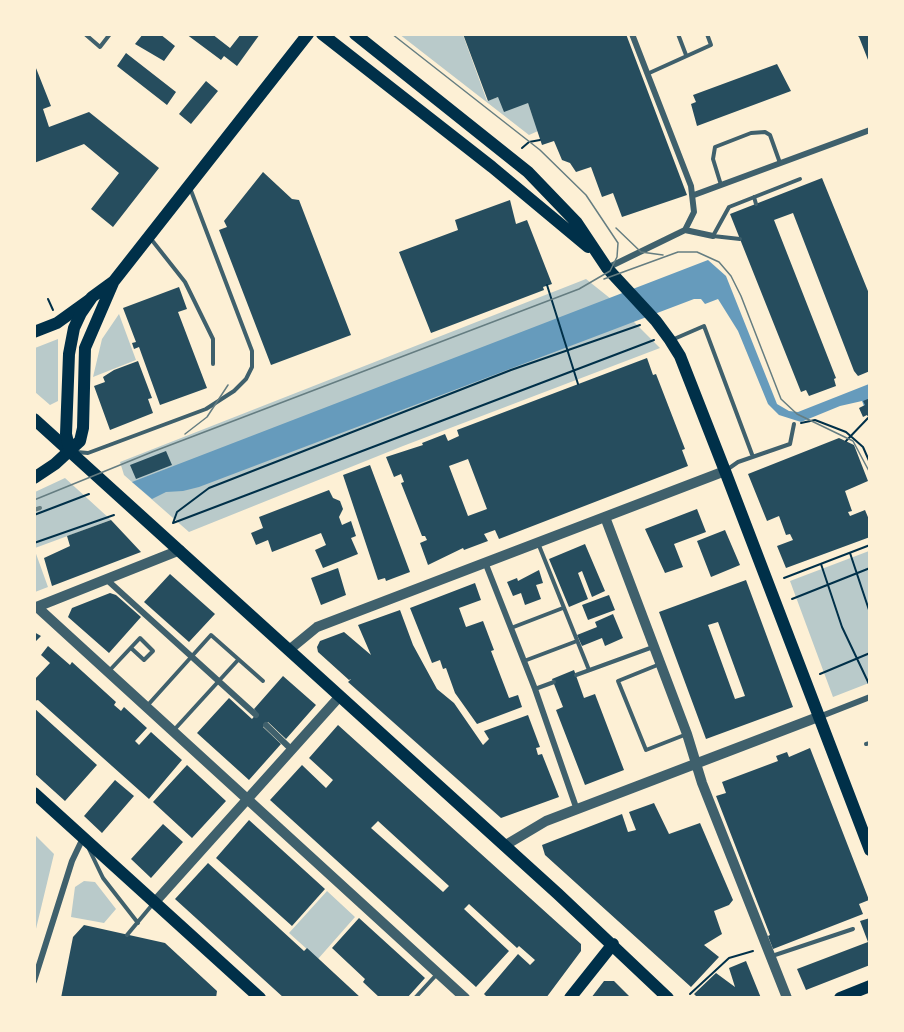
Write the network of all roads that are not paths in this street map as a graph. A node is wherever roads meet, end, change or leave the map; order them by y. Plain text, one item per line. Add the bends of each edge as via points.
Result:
1 (85, 34) edge
2 (110, 34) edge
3 (308, 34) edge
4 (322, 34) edge
5 (355, 34) edge
6 (632, 34) edge
7 (678, 34) edge
8 (707, 34) edge
9 (686, 55) junction
10 (647, 74) junction
11 (870, 130) edge
12 (780, 163) junction
13 (800, 179) dead end
14 (189, 185) junction
15 (721, 185) junction
16 (693, 195) junction
17 (754, 197) junction
18 (756, 204) dead end
19 (685, 230) junction
20 (713, 236) junction
21 (149, 237) junction
22 (740, 239) dead end
23 (594, 251) junction
24 (607, 268) junction
25 (114, 281) junction
26 (92, 297) junction
27 (34, 332) edge
28 (670, 340) junction
29 (213, 364) dead end
30 (34, 419) edge
31 (794, 424) road end
32 (70, 451) junction
33 (753, 457) junction
34 (725, 471) junction
35 (34, 478) edge
36 (605, 517) junction
37 (538, 542) junction
38 (180, 550) junction
39 (485, 562) junction
40 (106, 579) junction
41 (36, 607) edge
42 (563, 608) junction
43 (511, 628) junction
44 (577, 641) junction
45 (654, 647) junction
46 (131, 648) junction
47 (289, 650) junction
48 (192, 657) junction
49 (238, 660) junction
50 (524, 661) junction
51 (661, 664) junction
52 (589, 670) junction
53 (108, 672) junction
54 (576, 675) dead end
55 (219, 681) junction
56 (263, 681) dead end
57 (554, 682) dead end
58 (535, 689) junction
59 (339, 696) junction
60 (870, 697) edge
61 (147, 707) junction
62 (256, 715) dead end
63 (818, 717) junction
64 (266, 725) dead end
65 (174, 731) junction
66 (687, 734) junction
67 (292, 750) junction
68 (696, 765) junction
69 (34, 793) edge
70 (248, 799) junction
71 (577, 810) junction
72 (83, 838) junction
73 (504, 846) junction
74 (870, 850) edge
75 (154, 902) junction
76 (138, 923) junction
77 (853, 929) dead end
78 (127, 935) dead end
79 (613, 944) junction
80 (771, 956) junction
81 (37, 959) edge
82 (438, 972) junction
83 (34, 981) edge
84 (870, 986) edge
85 (245, 993) edge
86 (260, 998) edge
87 (415, 998) edge
88 (465, 998) edge
89 (570, 998) edge
90 (668, 998) edge
91 (788, 998) edge
92 (840, 998) edge

1 - 2 lane via 100,46
3 - 14 main road
4 - 23 main road
5 - 23 main road via 528,172 577,223
6 - 10 street
7 - 9 lane
8 - 9 lane via 711,45
9 - 10 lane
10 - 16 street
11 - 12 street
12 - 15 street
12 - 15 lane via 770,135 751,133 715,147 713,159
13 - 17 lane
14 - 21 main road
14 - 32 lane via 252,351 252,367 234,392 206,409 88,453
15 - 16 street
16 - 19 street via 694,212
17 - 18 lane
17 - 20 lane via 729,207
19 - 20 street
19 - 24 street
20 - 22 lane
21 - 25 main road
21 - 29 lane via 185,282 213,339
23 - 24 main road
24 - 28 main road
25 - 26 main road
25 - 32 main road via 85,348 83,428 80,441
26 - 27 main road via 57,323
26 - 32 main road via 70,341 66,434
28 - 33 lane via 704,327
28 - 34 main road via 680,356
30 - 32 main road
31 - 33 lane via 790,444
32 - 35 main road
32 - 38 main road
33 - 34 lane
34 - 36 street
34 - 63 main road
36 - 37 street
36 - 45 street
37 - 39 street
37 - 42 lane
38 - 40 street
38 - 47 main road
39 - 43 street
39 - 47 street via 317,627
40 - 41 street
40 - 48 street
41 - 53 street
42 - 43 lane
42 - 44 lane
43 - 50 street
44 - 50 lane
44 - 52 lane
45 - 51 street
45 - 52 lane
46 - 46 lane via 140,638 153,651 144,660
46 - 53 lane
47 - 59 main road
48 - 49 lane via 211,635
48 - 55 street
48 - 61 lane
49 - 55 lane
49 - 56 lane
50 - 58 street
51 - 66 street
51 - 66 lane via 618,681 646,750
52 - 54 lane
53 - 61 street
55 - 62 street
55 - 65 lane
57 - 58 lane
58 - 71 street
59 - 67 street
59 - 73 main road
60 - 63 street
61 - 65 street
63 - 68 street
63 - 74 main road
64 - 67 street
65 - 70 street
66 - 68 street
67 - 70 street
68 - 71 street
68 - 80 street
69 - 72 main road
70 - 75 street
70 - 82 street
71 - 73 street via 546,821
72 - 75 main road
72 - 76 lane via 103,878
72 - 81 street
73 - 79 main road
75 - 76 lane
75 - 85 main road
76 - 78 lane
77 - 80 lane
79 - 89 main road
79 - 90 main road
80 - 91 street
81 - 83 street
82 - 87 lane
82 - 88 street
84 - 92 main road
85 - 86 main road

